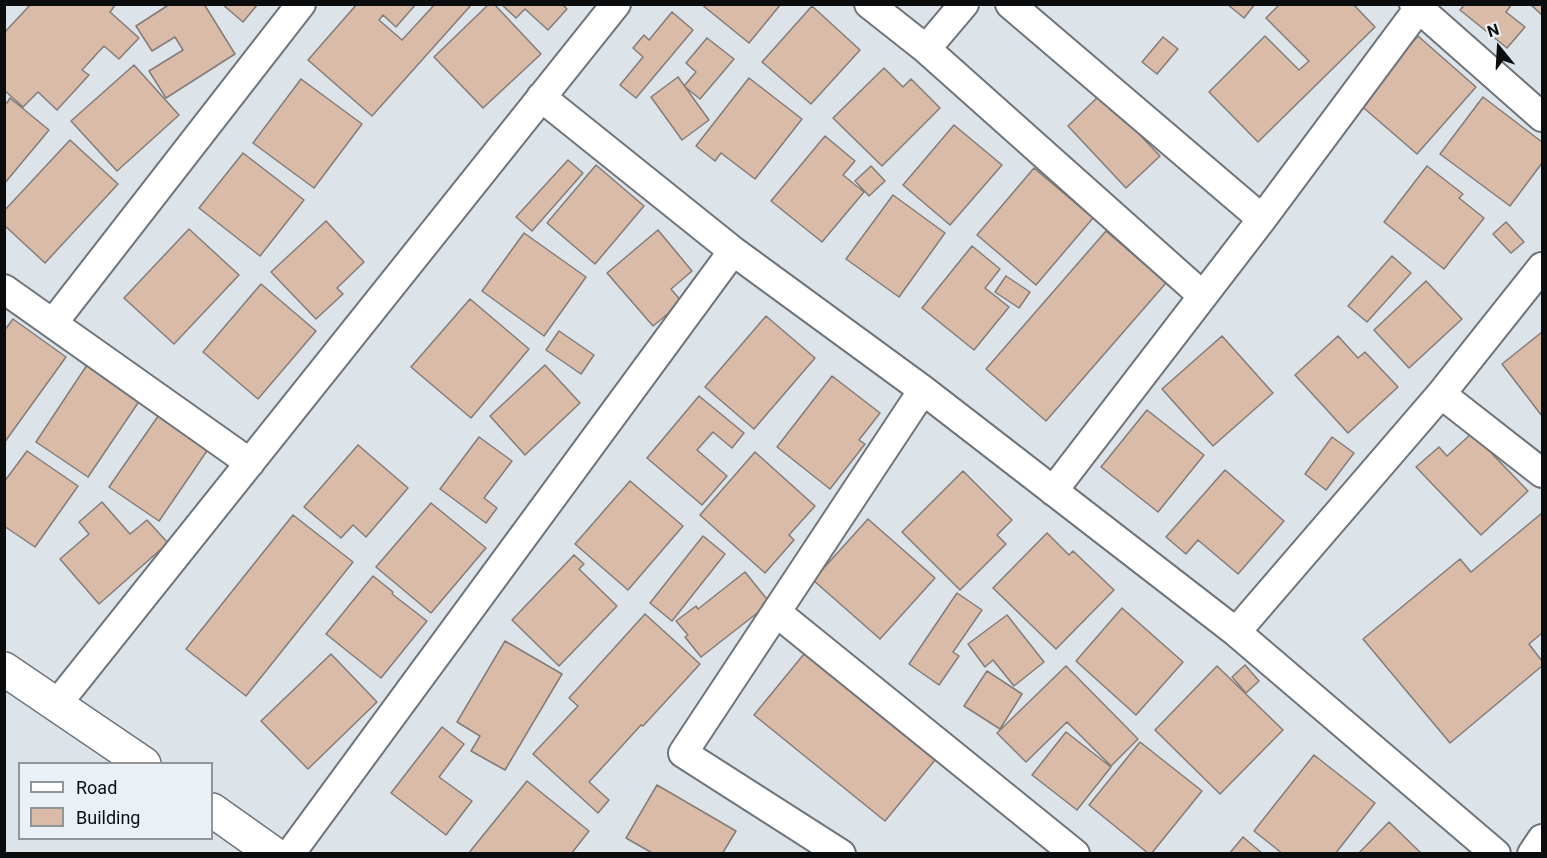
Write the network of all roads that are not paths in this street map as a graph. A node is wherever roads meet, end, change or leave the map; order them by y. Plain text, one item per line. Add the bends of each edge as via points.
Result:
1 (301, 4) edge
2 (616, 4) edge
3 (869, 4) edge
4 (964, 4) edge
5 (1010, 4) edge
6 (1417, 6) edge
7 (927, 49) junction
8 (541, 97) junction
9 (1542, 117) edge
10 (1262, 219) junction
11 (733, 251) junction
12 (1542, 267) edge
13 (4, 289) edge
14 (1203, 296) junction
15 (53, 323) junction
16 (923, 390) junction
17 (1441, 394) junction
18 (249, 463) junction
19 (1542, 473) edge
20 (1053, 491) junction
21 (776, 612) junction
22 (1236, 632) junction
23 (4, 669) edge
24 (57, 704) junction
25 (141, 762) edge
26 (213, 811) edge
27 (1542, 840) edge
28 (274, 854) edge
29 (290, 854) edge
30 (841, 854) edge
31 (1075, 854) edge
32 (1496, 854) edge
33 (1532, 854) edge

1 - 15 street
2 - 8 street
3 - 7 street
4 - 7 street
5 - 10 street
6 - 9 street
6 - 10 street
7 - 14 street
8 - 11 street
8 - 18 street
10 - 14 street
11 - 16 street
11 - 29 street
12 - 17 street
13 - 15 street
14 - 20 street
15 - 18 street
16 - 20 street
16 - 21 street
17 - 19 street
17 - 22 street
18 - 24 street
20 - 22 street
21 - 30 street via 683,753
21 - 31 street
22 - 32 street
23 - 24 main road
24 - 25 main road
26 - 28 main road
27 - 33 street

